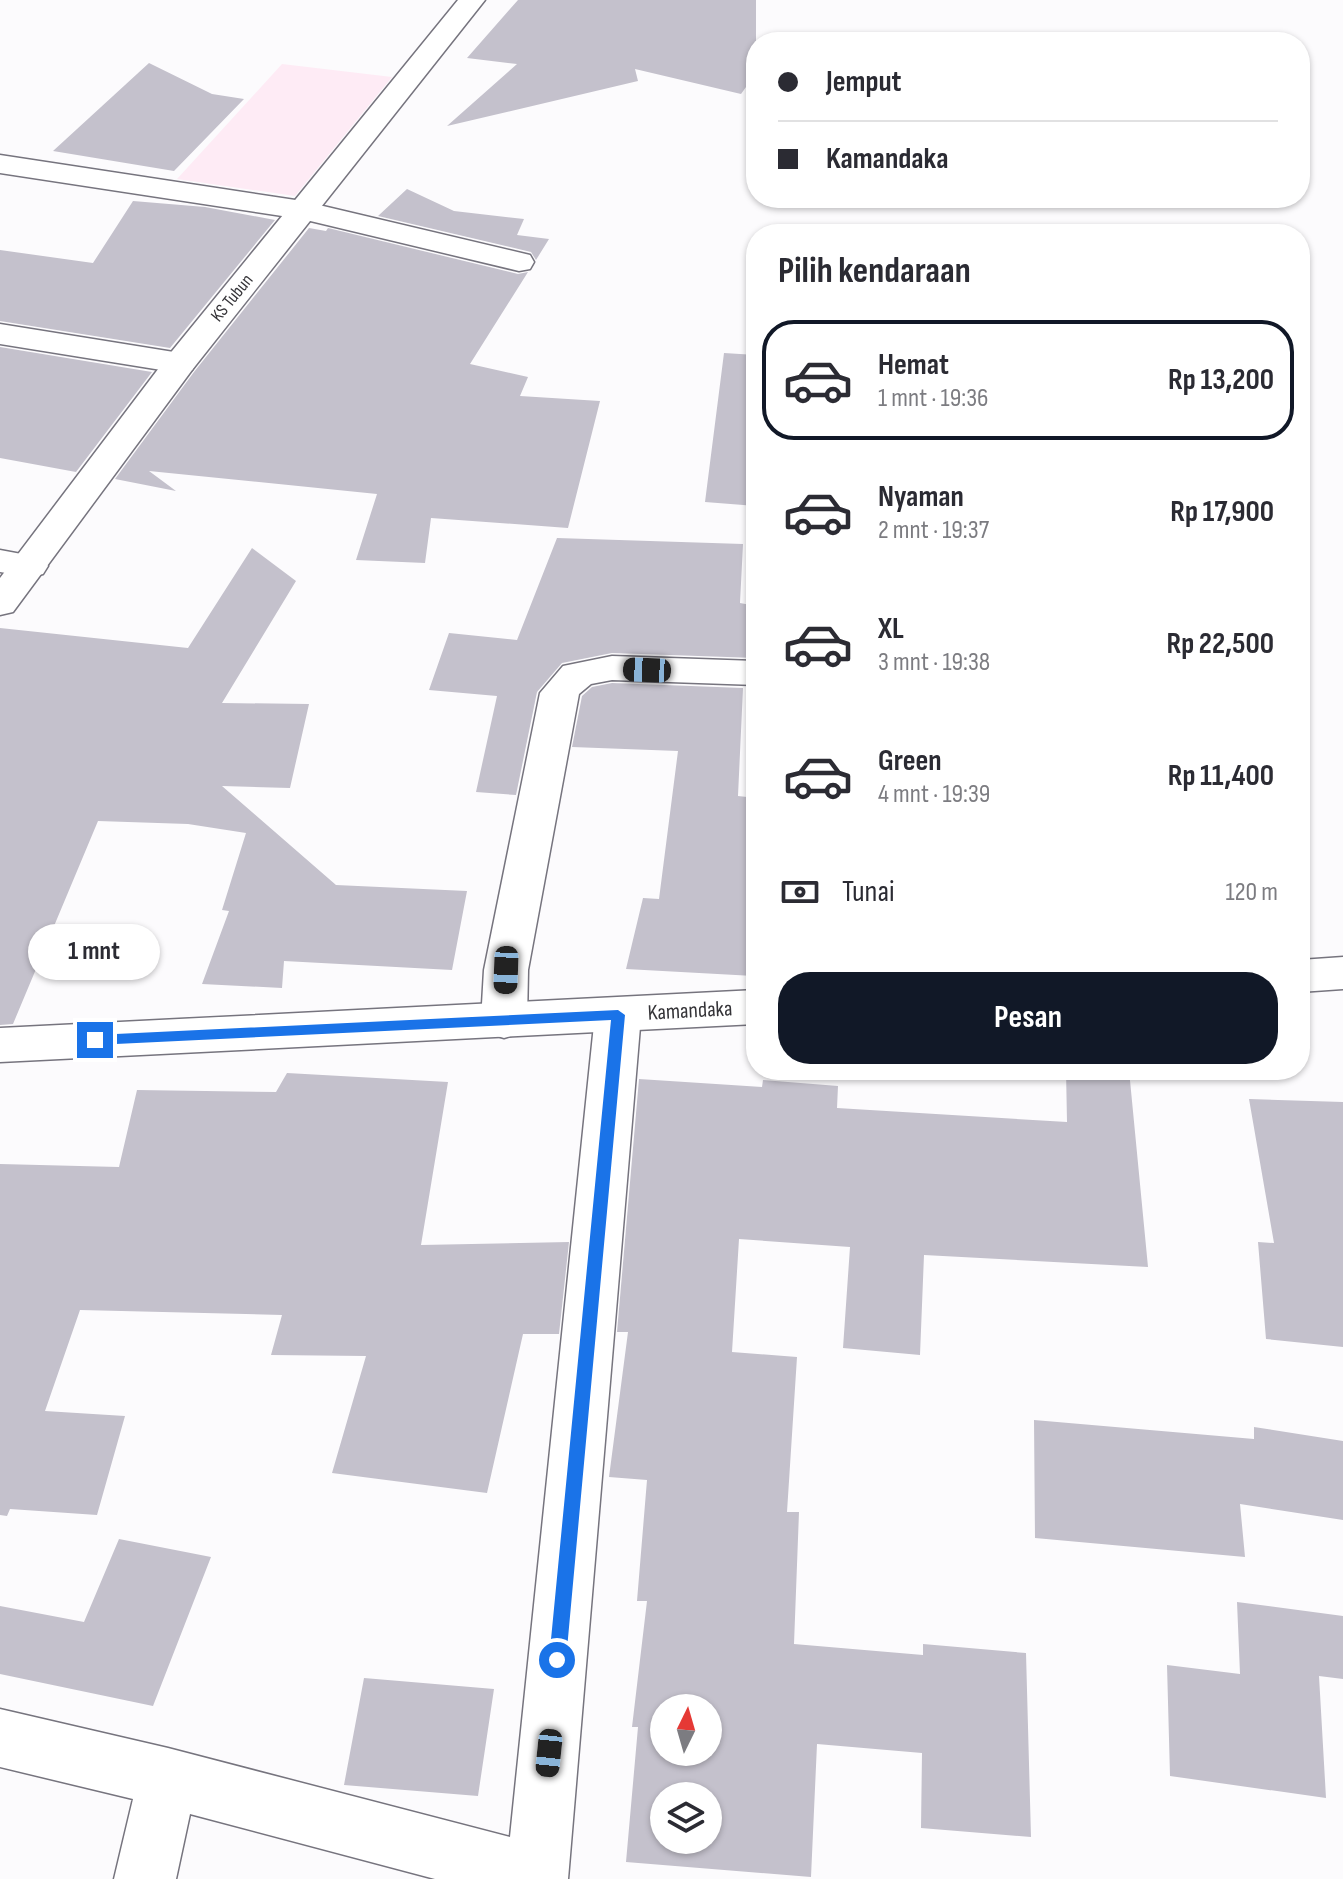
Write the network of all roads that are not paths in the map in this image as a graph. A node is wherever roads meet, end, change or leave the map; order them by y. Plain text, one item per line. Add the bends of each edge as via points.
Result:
1 (472, 0) edge
2 (0, 164) edge
3 (302, 210) junction
4 (519, 262) dead end
5 (0, 334) edge
6 (180, 363) junction
7 (15, 563) edge
8 (0, 604) edge
9 (746, 673) edge
10 (1343, 973) edge
11 (1310, 975) edge
12 (746, 1008) edge
13 (618, 1015) junction
14 (504, 1021) junction
15 (0, 1045) edge
16 (0, 1738) edge
17 (168, 1778) junction
18 (537, 1877) edge
19 (145, 1879) edge

1 - 3 street, KS Tubun
2 - 3 street
3 - 4 street
3 - 6 street, KS Tubun
5 - 6 street
6 - 7 street, KS Tubun
7 - 8 street, KS Tubun
9 - 14 street via 608,670 579,674 560,693 506,970
10 - 11 street
12 - 13 street, Kamandaka
13 - 14 street, Kamandaka
13 - 18 street
14 - 15 street, Kamandaka
16 - 17 street
17 - 18 street
17 - 19 street

